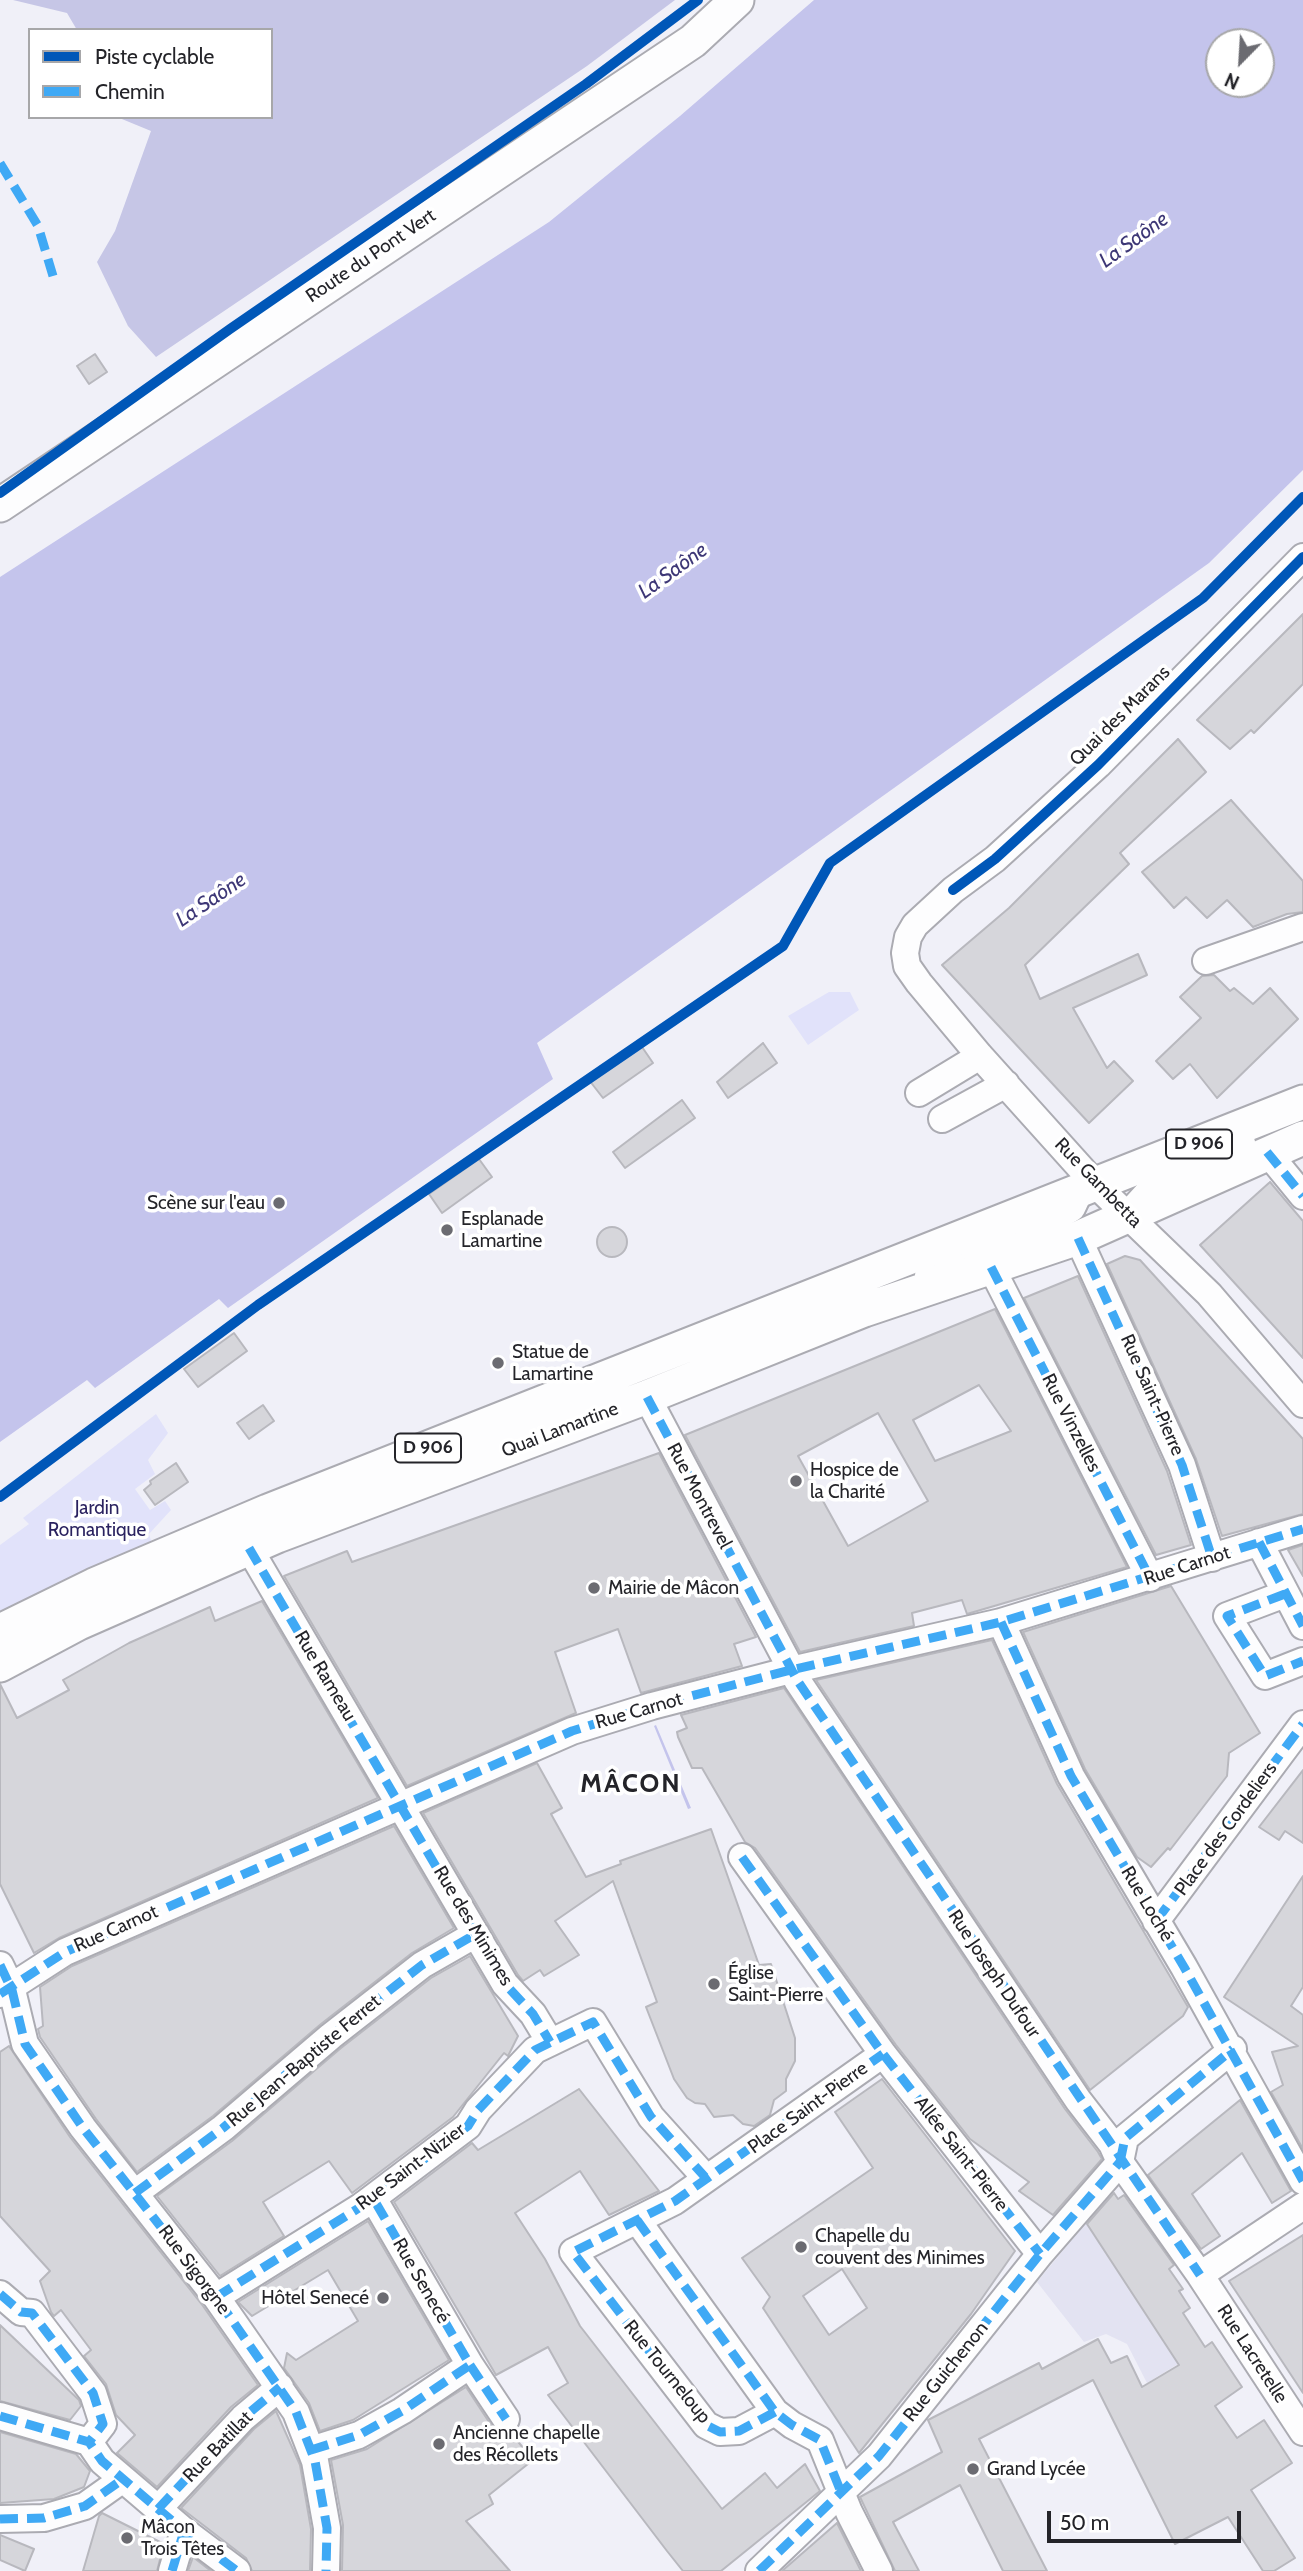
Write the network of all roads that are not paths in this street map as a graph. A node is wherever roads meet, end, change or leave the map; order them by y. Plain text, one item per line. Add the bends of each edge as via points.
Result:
1 (737, 0) edge
2 (0, 505) edge
3 (1303, 557) edge
4 (1303, 926) edge
5 (905, 953) joint
6 (1206, 961) dead end
7 (980, 1056) junction
8 (1006, 1084) junction
9 (919, 1093) dead end
10 (1303, 1102) edge
11 (1303, 1118) edge
12 (943, 1119) dead end
13 (1303, 1139) edge
14 (1268, 1152) junction
15 (1087, 1183) junction
16 (1303, 1196) edge
17 (1127, 1215) junction
18 (1079, 1238) junction
19 (991, 1267) junction
20 (864, 1310) junction
21 (647, 1397) junction
22 (1303, 1404) edge
23 (1303, 1529) edge
24 (1259, 1542) junction
25 (249, 1548) junction
26 (1212, 1558) junction
27 (1150, 1578) junction
28 (1284, 1594) junction
29 (1001, 1622) junction
30 (1303, 1626) edge
31 (0, 1631) edge
32 (1303, 1661) edge
33 (0, 1665) edge
34 (791, 1670) junction
35 (1299, 1730) edge
36 (401, 1805) junction
37 (742, 1857) dead end
38 (1156, 1922) junction
39 (476, 1934) junction
40 (5, 1983) edge
41 (550, 2042) junction
42 (1231, 2051) junction
43 (883, 2054) junction
44 (1121, 2162) junction
45 (705, 2177) junction
46 (1303, 2181) edge
47 (135, 2193) junction
48 (373, 2198) junction
49 (1303, 2206) edge
50 (638, 2220) junction
51 (1040, 2254) junction
52 (1200, 2275) junction
53 (0, 2294) edge
54 (216, 2297) junction
55 (470, 2365) junction
56 (280, 2387) junction
57 (775, 2412) junction
58 (0, 2416) edge
59 (506, 2419) dead end
60 (1303, 2432) edge
61 (89, 2442) junction
62 (311, 2450) junction
63 (123, 2479) junction
64 (841, 2492) junction
65 (158, 2509) junction
66 (0, 2519) edge
67 (184, 2531) junction
68 (172, 2571) edge
69 (237, 2571) edge
70 (326, 2571) edge
71 (759, 2571) edge
72 (879, 2571) edge

1 - 2 main road, Route du Pont Vert via 693,41
3 - 5 street, Quai des Marans via 1098,765 915,925
4 - 6 street
5 - 7 street, Rue Gambetta via 907,966 919,983
7 - 8 street, Rue Gambetta
7 - 9 street
8 - 12 street
8 - 15 street, Rue Gambetta
10 - 15 main road, D 906
11 - 17 street via 1162,1177
13 - 14 main road, D 906
14 - 16 street
14 - 17 main road, D 906
15 - 17 street, Rue Gambetta
15 - 20 street via 1072,1208 1037,1229 949,1264
15 - 31 main road, Quai Lamartine / D 906 via 268,1511 94,1585
17 - 18 main road, Quai Lamartine / D 906
17 - 22 street, Rue Gambetta via 1209,1294
18 - 19 main road, Quai Lamartine / D 906
18 - 26 street, Rue Saint-Pierre via 1182,1465
19 - 20 main road, Quai Lamartine / D 906
19 - 27 street, Rue Vinzelles
20 - 21 main road, Quai Lamartine / D 906
21 - 25 main road, Quai Lamartine / D 906
21 - 34 street, Rue Montrevel
23 - 24 street, Rue Carnot
24 - 26 street, Rue Carnot
24 - 28 street
25 - 33 main road, Quai Lamartine / D 906 via 79,1623
25 - 36 street, Rue Rameau
26 - 27 street, Rue Carnot
27 - 29 street, Rue Carnot
28 - 30 street
28 - 32 street via 1227,1616 1265,1676
29 - 34 street, Rue Carnot
29 - 38 street, Rue Loché via 1071,1776
34 - 36 street, Rue Carnot via 572,1731
34 - 44 street, Rue Joseph Dufour
35 - 38 street, Place des Cordeliers
36 - 39 street, Rue des Minimes
36 - 40 street, Rue Carnot via 65,1952
37 - 43 street, Place Saint-Pierre
38 - 42 street, Rue Loché
39 - 41 street, Rue des Minimes via 505,1984 533,2014
39 - 47 street, Rue Jean-Baptiste Ferret via 422,1965 223,2128
40 - 47 street, Rue Sigorgne via 25,2044
41 - 45 street, Rue Saint-Nizier via 593,2022 651,2117
41 - 48 street, Rue Saint-Nizier via 535,2050 468,2126
42 - 44 street, Rue Guichenon via 1125,2138
42 - 46 street, Rue Loché
43 - 45 street, Place Saint-Pierre
43 - 51 street, Allée Saint-Pierre
44 - 51 street, Rue Guichenon
44 - 52 street, Rue Joseph Dufour
45 - 50 street via 675,2201
47 - 54 street, Rue Sigorgne
48 - 54 street, Rue Saint-Nizier
48 - 55 street, Rue Senecé
49 - 52 street
50 - 57 street
50 - 57 street, Rue Tourneloup via 573,2252 706,2425 720,2432 740,2431
51 - 64 street, Rue Guichenon via 879,2456
52 - 60 street, Rue Lacretelle
53 - 61 street via 21,2312 32,2313 93,2393 103,2424
54 - 56 street, Rue Sigorgne
55 - 59 street, Rue Senecé
55 - 62 street via 359,2435
56 - 62 street, Rue Sigorgne
56 - 65 street, Rue Batillat via 243,2418
57 - 64 street via 820,2440
58 - 61 street
61 - 63 street
62 - 70 street, Rue Sigorgne via 327,2528
63 - 65 street
63 - 66 street via 85,2506 44,2518
64 - 71 street, Rue Guichenon
64 - 72 street
65 - 67 street
67 - 68 street
67 - 69 street

